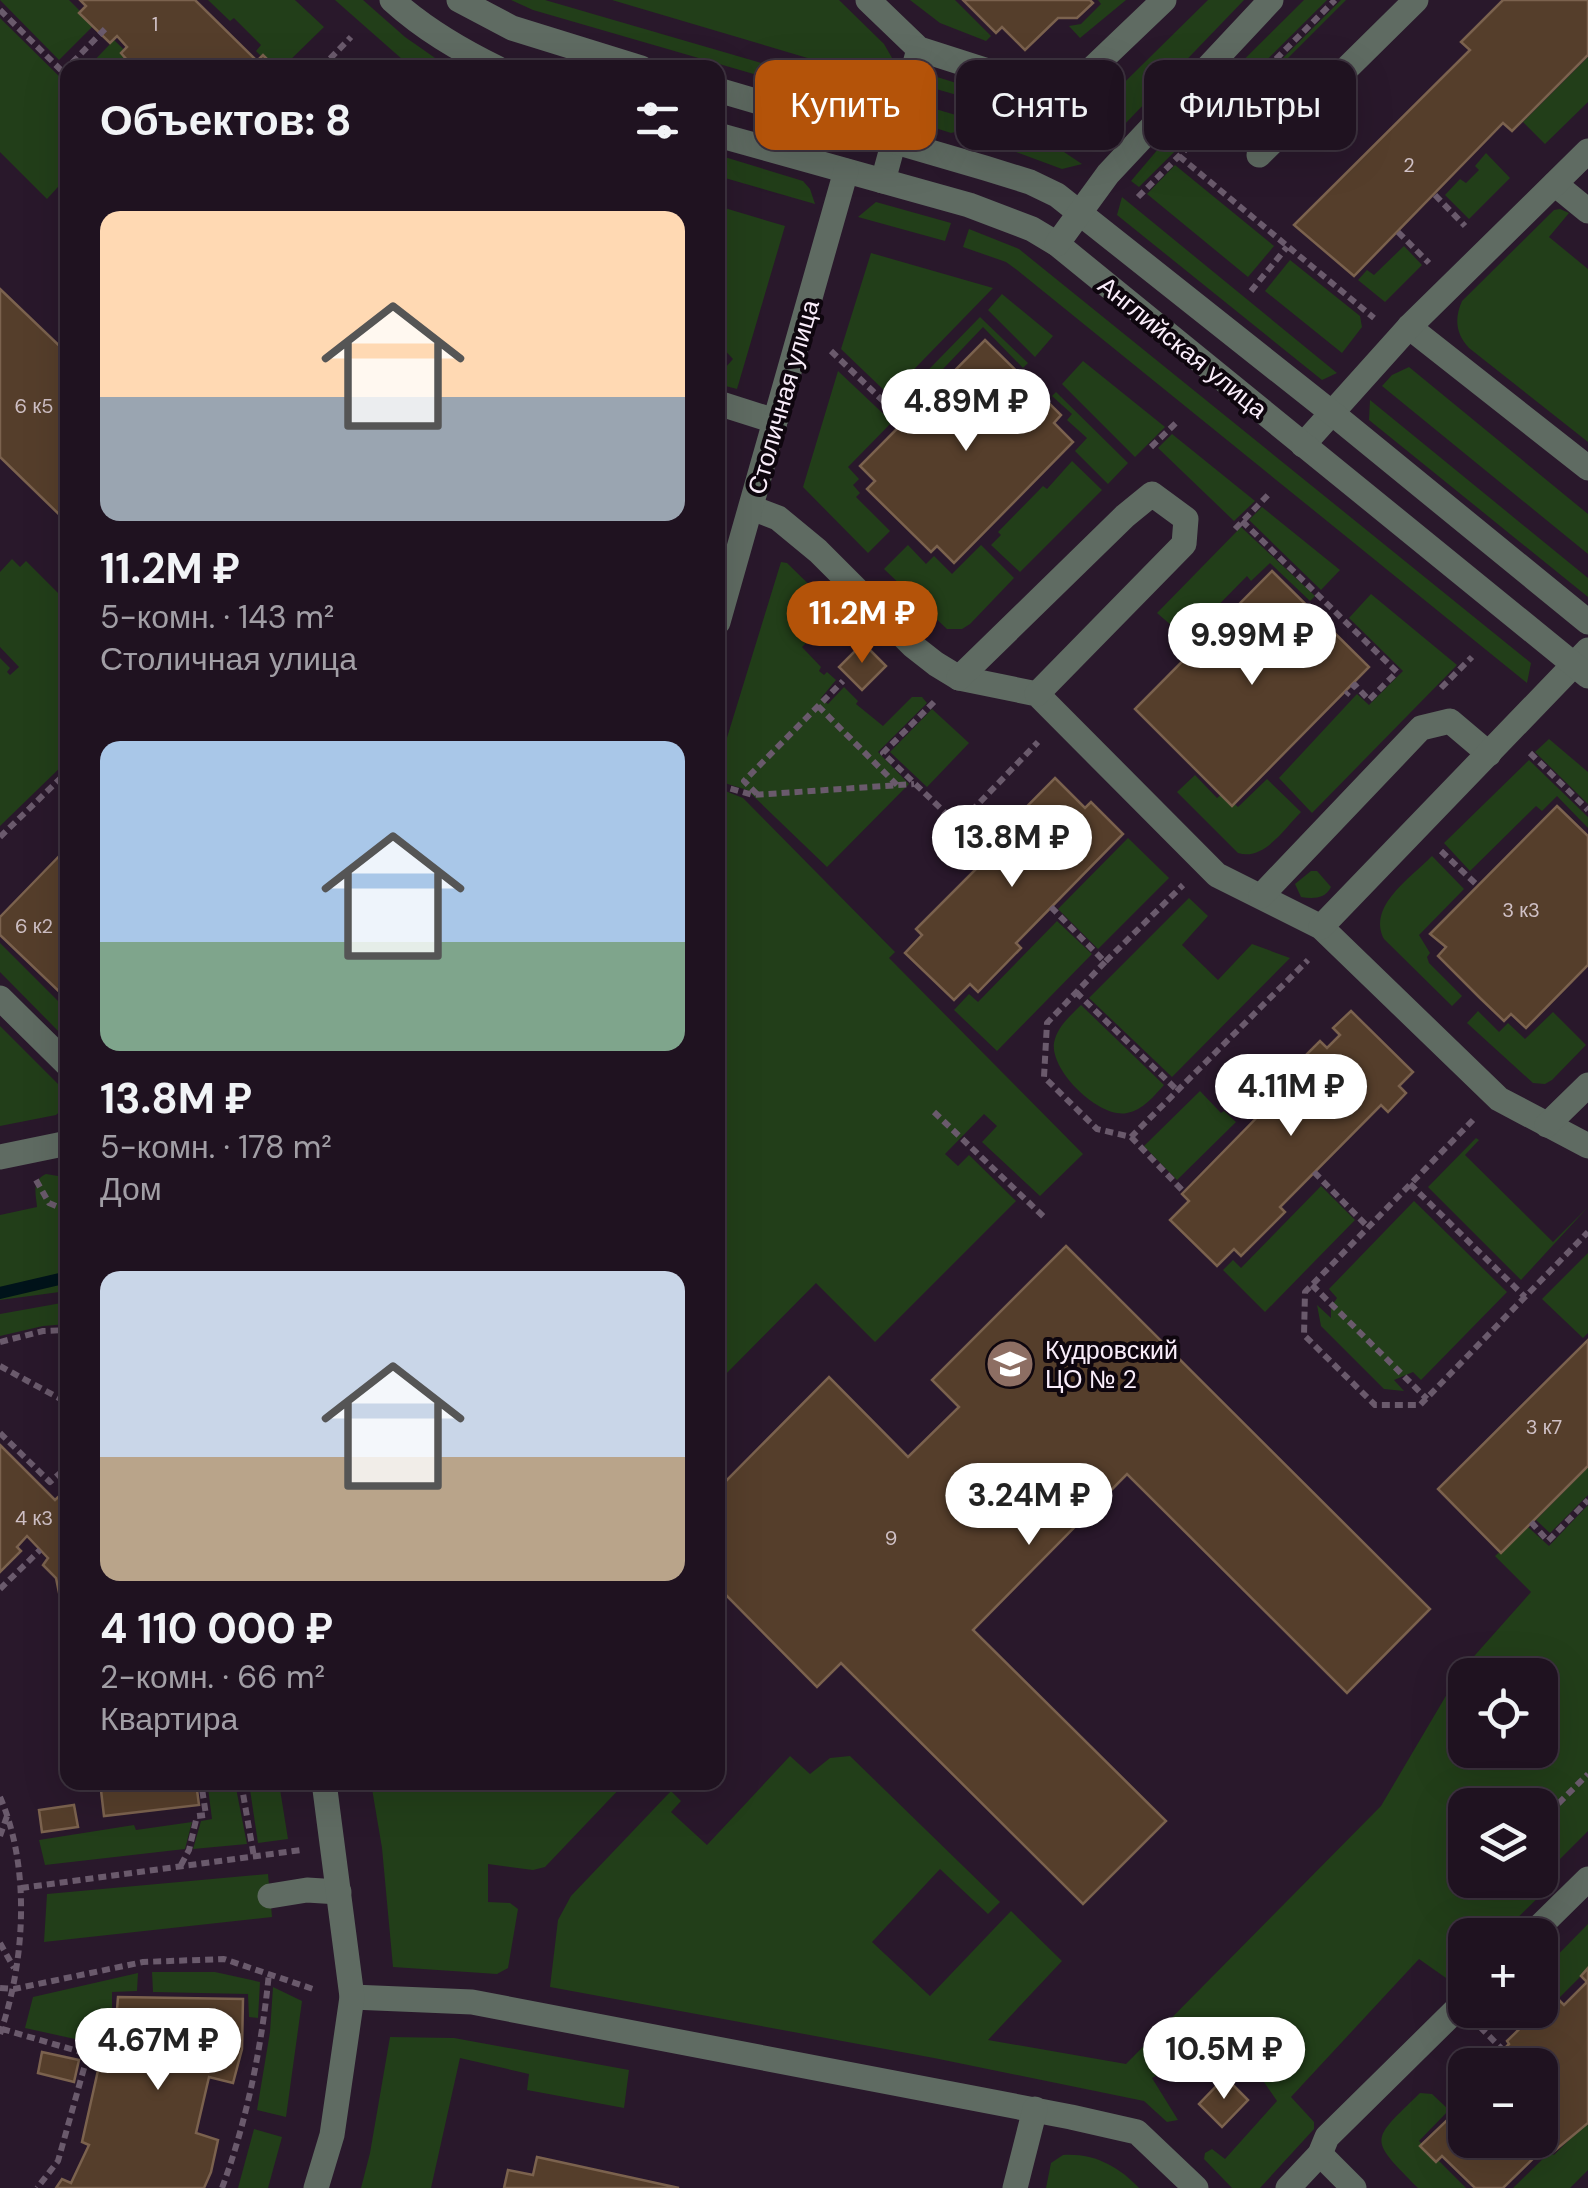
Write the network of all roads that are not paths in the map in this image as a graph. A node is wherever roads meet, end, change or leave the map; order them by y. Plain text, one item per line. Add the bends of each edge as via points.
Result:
1 (392, 0) edge
2 (458, 0) edge
3 (868, 0) edge
4 (1164, 0) edge
5 (1271, 0) edge
6 (1416, 0) edge
7 (919, 49) junction
8 (481, 60) edge
9 (615, 60) edge
10 (916, 60) edge
11 (725, 92) edge
12 (755, 101) edge
13 (725, 136) edge
14 (892, 150) edge
15 (924, 150) edge
16 (1588, 151) edge
17 (1259, 155) dead end
18 (846, 171) junction
19 (883, 181) junction
20 (1554, 184) junction
21 (1588, 210) edge
22 (1080, 212) junction
23 (1057, 244) junction
24 (1409, 327) junction
25 (725, 406) edge
26 (1332, 413) junction
27 (776, 421) junction
28 (1304, 445) junction
29 (1588, 468) edge
30 (752, 508) junction
31 (725, 599) edge
32 (1588, 622) edge
33 (1584, 663) edge
34 (959, 678) junction
35 (1037, 694) junction
36 (1489, 754) junction
37 (1260, 896) junction
38 (1321, 927) junction
39 (0, 998) edge
40 (60, 1057) edge
41 (1588, 1084) edge
42 (1547, 1126) junction
43 (60, 1145) edge
44 (1588, 1146) edge
45 (0, 1156) edge
46 (325, 1790) edge
47 (1588, 1879) edge
48 (340, 1892) junction
49 (270, 1896) dead end
50 (1548, 1918) edge
51 (352, 1997) junction
52 (1448, 2017) edge
53 (1035, 2109) junction
54 (1320, 2154) junction
55 (316, 2188) edge
56 (1016, 2188) edge
57 (1196, 2188) edge
58 (1288, 2188) edge
59 (1354, 2188) edge

1 - 8 street via 418,24
2 - 9 street via 512,28
3 - 7 street
4 - 7 street via 1076,84 1060,90
5 - 22 street
6 - 17 street
7 - 10 street
11 - 12 street, Английская улица
13 - 18 street, Английская улица
14 - 19 street
15 - 22 street, Английская улица via 1030,182
16 - 20 street
18 - 19 street, Английская улица
18 - 27 street, Столичная улица
19 - 23 street, Английская улица via 1006,217
20 - 21 street
20 - 24 street
22 - 23 street
22 - 26 street, Английская улица
23 - 28 street, Английская улица
24 - 26 street
24 - 29 street
25 - 27 street
26 - 28 street
26 - 32 street, Английская улица
27 - 30 street, Столичная улица
28 - 33 street, Английская улица
30 - 31 street, Столичная улица
30 - 34 street via 805,540 913,646
33 - 36 street
34 - 35 street
34 - 35 street via 1152,494 1186,519 1184,544
35 - 37 street via 1217,875
36 - 37 street via 1450,721 1421,728
36 - 38 street
37 - 38 street
38 - 42 street via 1499,1099
39 - 40 street
41 - 42 street
42 - 44 street
43 - 45 street
46 - 48 street
47 - 50 street
48 - 49 street
48 - 51 street
51 - 53 street via 472,2002
51 - 55 street via 332,2135
52 - 54 street via 1328,2137
53 - 56 street
53 - 57 street via 1137,2132
54 - 58 street
54 - 59 street

